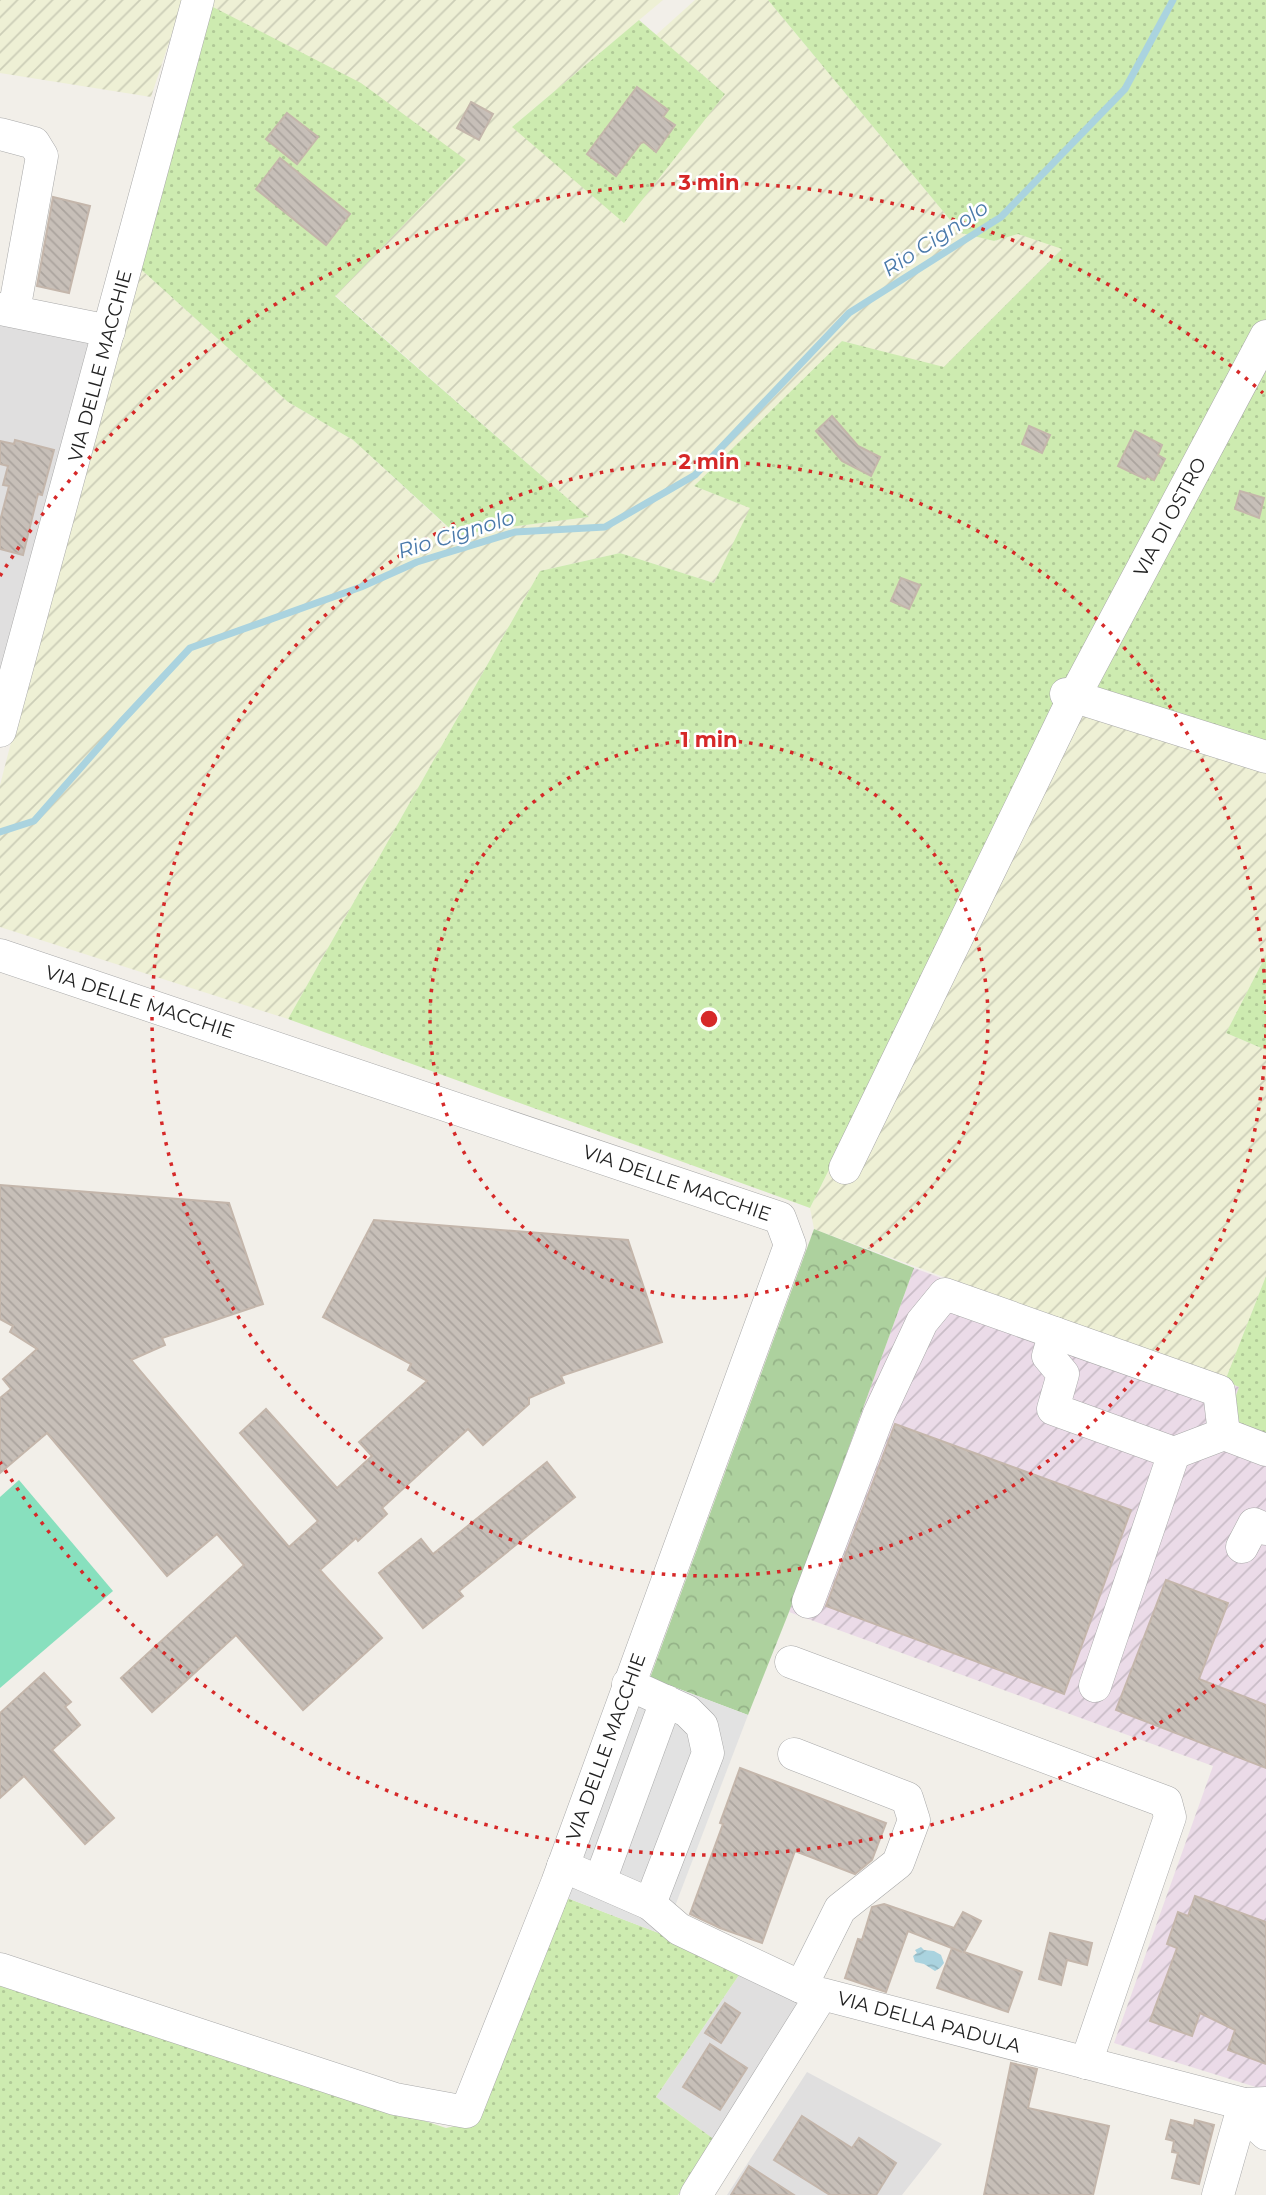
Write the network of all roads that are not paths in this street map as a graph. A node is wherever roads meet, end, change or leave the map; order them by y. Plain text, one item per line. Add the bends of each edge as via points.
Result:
1 (198, 0) edge
2 (0, 134) edge
3 (7, 310) edge
4 (109, 331) junction
5 (1266, 336) edge
6 (1070, 696) junction
7 (0, 731) edge
8 (1266, 757) edge
9 (0, 955) edge
10 (845, 1168) dead end
11 (1055, 1333) junction
12 (1224, 1434) junction
13 (1266, 1450) edge
14 (1174, 1452) junction
15 (808, 1602) dead end
16 (790, 1662) dead end
17 (628, 1684) junction
18 (1095, 1686) dead end
19 (666, 1701) junction
20 (794, 1754) dead end
21 (563, 1866) junction
22 (600, 1881) junction
23 (650, 1904) junction
24 (0, 1969) edge
25 (812, 1990) junction
26 (1086, 2063) junction
27 (1255, 2103) edge
28 (1266, 2134) edge
29 (696, 2195) edge
30 (1218, 2195) edge

1 - 4 street, VIA DELLE MACCHIE
2 - 3 street via 34,143 42,156
3 - 4 street
4 - 7 street, VIA DELLE MACCHIE
5 - 6 street, VIA DI OSTRO
6 - 8 street
6 - 10 street, VIA DI OSTRO
9 - 17 street, VIA DELLE MACCHIE via 780,1218 790,1245
11 - 12 street via 1219,1391
11 - 14 street via 1048,1356 1063,1374 1053,1409
11 - 15 street via 945,1294 922,1322 879,1414
12 - 13 street
12 - 14 street
14 - 18 street
16 - 26 street via 1166,1802 1170,1816
17 - 19 street
17 - 21 street, VIA DELLE MACCHIE
19 - 22 street
19 - 23 street via 687,1711 702,1726 708,1753
20 - 25 street via 907,1798 914,1820 898,1863 840,1909
21 - 22 street, VIA DELLE MACCHIE
21 - 24 street, VIA DELLE MACCHIE via 466,2112 395,2099
22 - 23 street, VIA DELLE MACCHIE
23 - 25 street, VIA DELLE MACCHIE via 679,1929
25 - 26 street, VIA DELLA PADULA
25 - 29 street, VIA DELLA PADULA
26 - 27 street, VIA DELLA PADULA
27 - 28 street via 1253,2122
27 - 30 street

